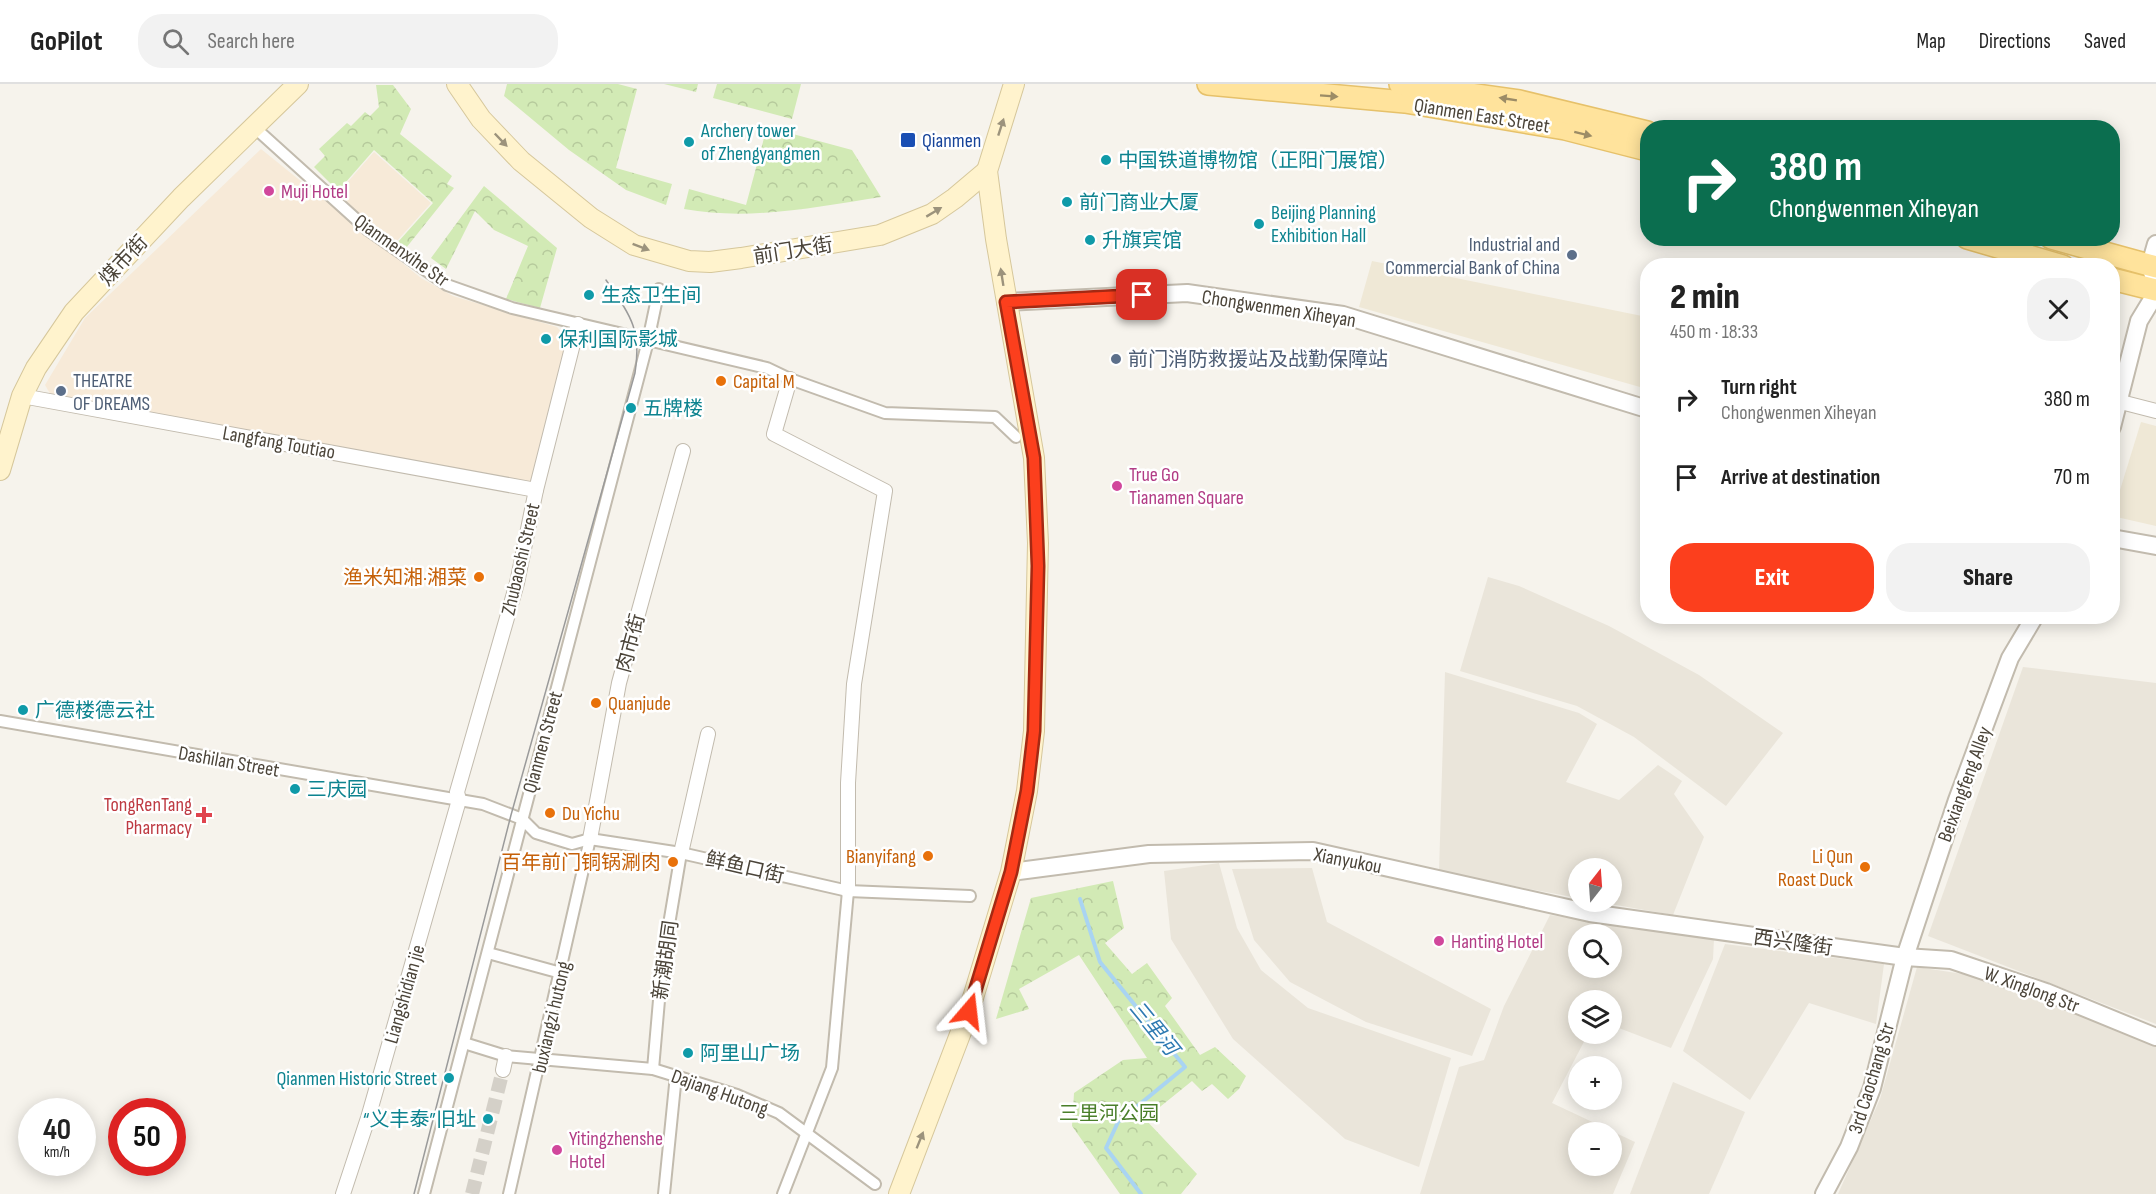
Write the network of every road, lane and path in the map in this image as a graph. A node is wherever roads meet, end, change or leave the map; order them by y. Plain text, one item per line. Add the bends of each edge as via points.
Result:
1 (298, 84) edge
2 (457, 84) edge
3 (1014, 84) edge
4 (1208, 84) edge
5 (1400, 84) edge
6 (254, 127) junction
7 (1640, 130) edge
8 (1640, 148) edge
9 (987, 171) junction
10 (2156, 244) edge
11 (1994, 246) edge
12 (2080, 246) edge
13 (2036, 258) edge
14 (2153, 266) edge
15 (2120, 281) edge
16 (659, 289) dead end
17 (2156, 290) edge
18 (1006, 302) junction
19 (578, 324) junction
20 (648, 341) junction
21 (790, 379) junction
22 (2120, 390) edge
23 (22, 396) junction
24 (2120, 402) edge
25 (1640, 407) edge
26 (2156, 411) edge
27 (1016, 437) dead end
28 (683, 451) dead end
29 (0, 470) edge
30 (536, 490) junction
31 (2120, 539) edge
32 (2156, 546) edge
33 (2030, 624) edge
34 (0, 721) edge
35 (708, 734) dead end
36 (458, 796) junction
37 (524, 821) junction
38 (590, 839) junction
39 (681, 852) junction
40 (1011, 872) junction
41 (848, 891) junction
42 (970, 896) dead end
43 (1681, 926) joint
44 (488, 953) junction
45 (1905, 957) junction
46 (561, 973) junction
47 (2156, 1037) edge
48 (464, 1043) junction
49 (542, 1058) junction
50 (653, 1069) junction
51 (676, 1075) junction
52 (809, 1133) junction
53 (875, 1184) dead end
54 (343, 1194) edge
55 (424, 1194) edge
56 (509, 1194) edge
57 (664, 1194) edge
58 (783, 1194) edge
59 (899, 1194) edge
60 (1824, 1194) edge

1 - 6 main road, 煤市街
2 -> 9 main road, 前门大街 via 481,119 521,161 591,218 634,245 689,261 721,261 880,235 932,214
9 -> 3 main road
4 -> 8 main road, Qianmen East Street via 1406,102 1565,129
7 -> 5 main road, Qianmen East Street via 1519,101
6 - 19 street, Qianmenxihe Str via 368,230 447,285 512,308
6 - 23 main road, 煤市街 via 74,312
18 -> 9 main road
10 - 14 street
11 - 13 main road
12 - 14 main road
14 - 17 street
15 - 17 main road
16 - 20 street, Qianmen Street
17 - 22 street via 2139,321
18 - 25 street, Chongwenmen Xiheyan via 1186,293 1344,315
18 - 40 main road via 1034,458 1038,543 1034,731
19 - 20 street, Qianmenxihe Str
19 - 30 street, Zhubaoshi Street
20 - 21 street, Qianmenxihe Str via 767,368
20 - 37 street, Qianmen Street
21 - 27 street, Qianmenxihe Str via 885,413 995,417
21 - 41 street via 774,434 885,491 854,684 848,783
23 - 29 main road, 煤市街
23 - 30 street, Langfang Toutiao
24 - 26 street
28 - 38 street, 肉市街 via 619,683
30 - 36 street, Zhubaoshi Street via 517,583
31 - 32 street
33 - 45 street, Beixiangfeng Alley via 2010,658
34 - 36 street, Dashilan Street
35 - 39 street
36 - 37 street, Dashilan Street
36 - 54 street, Liangshidian jie
37 - 38 street, 鲜鱼口街 via 536,833 572,844
37 - 44 street, Qianmen Street
38 - 39 street, 鲜鱼口街
38 - 46 street, buxiangzi hutong
39 - 41 street, 鲜鱼口街
39 - 50 street, 新潮胡同 via 662,966
40 - 43 street, Xianyukou via 1149,854 1313,852 1547,905
59 -> 40 main road via 969,1011
41 - 42 street, 鲜鱼口街
41 - 52 street via 832,1068
43 - 45 street, 西兴隆街
44 - 46 street
44 - 48 street, Qianmen Street
45 - 47 street, W. Xinglong Str via 1951,960 2046,992
45 - 60 street, 3rd Caochang Str via 1872,1088 1849,1147
46 - 49 street, buxiangzi hutong
48 - 49 street, Dajiang Hutong via 504,1063
48 - 55 street, Qianmen Street
49 - 50 street, Dajiang Hutong
49 - 56 street, buxiangzi hutong
50 - 51 street, Dajiang Hutong
51 - 52 street, Dajiang Hutong via 779,1113
51 - 57 street
52 - 53 street, Dajiang Hutong
52 - 58 street

